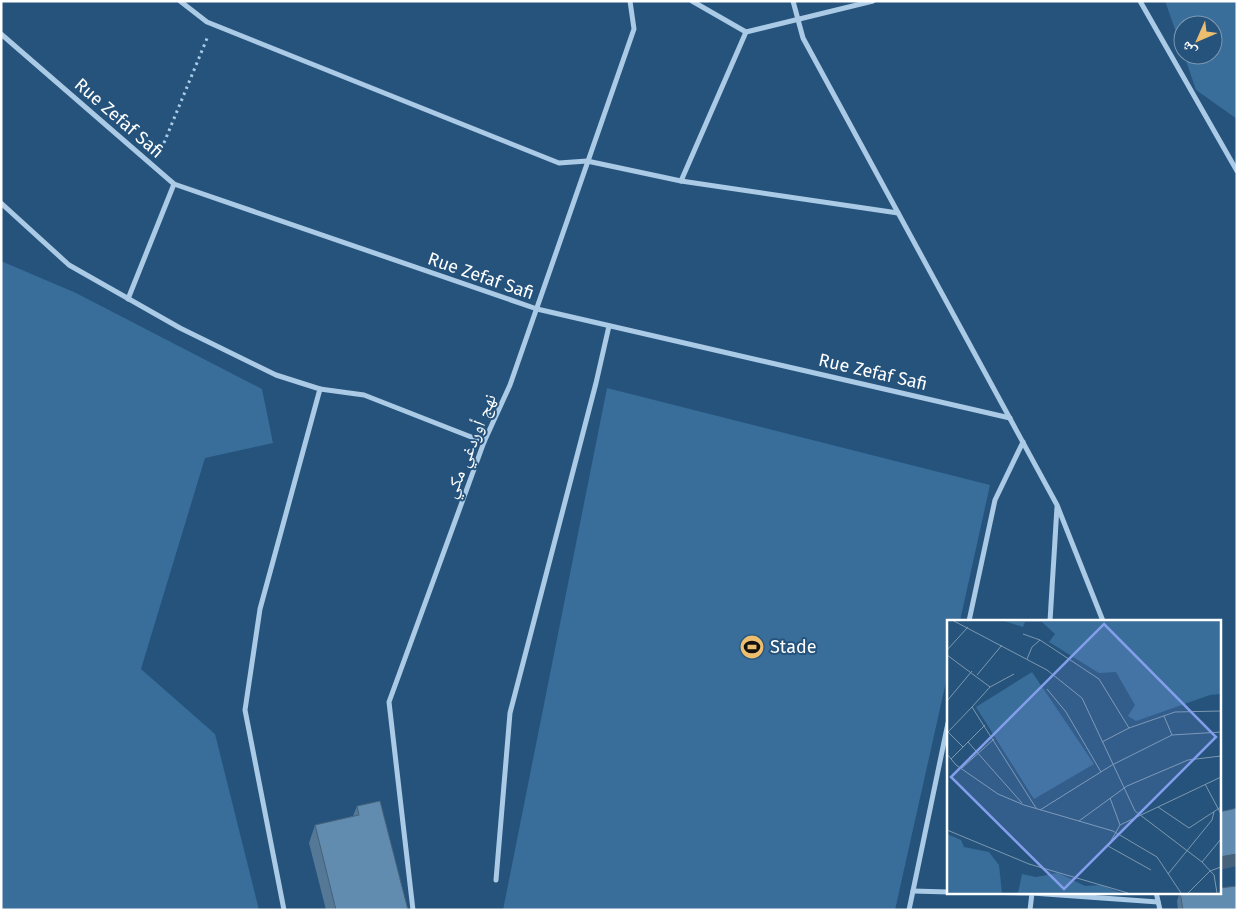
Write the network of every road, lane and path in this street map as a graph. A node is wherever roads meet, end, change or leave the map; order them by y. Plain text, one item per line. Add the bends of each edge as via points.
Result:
1 (180, 1) edge
2 (630, 1) edge
3 (692, 1) edge
4 (793, 1) edge
5 (873, 1) edge
6 (1140, 1) edge
7 (798, 20) junction
8 (212, 24) junction
9 (746, 32) junction
10 (1, 34) edge
11 (587, 161) junction
12 (154, 168) junction
13 (1237, 171) edge
14 (681, 181) junction
15 (174, 184) junction
16 (1, 203) edge
17 (898, 213) junction
18 (128, 299) junction
19 (537, 309) junction
20 (609, 326) junction
21 (320, 389) junction
22 (1010, 418) junction
23 (484, 442) junction
24 (1023, 442) junction
25 (1057, 505) junction
26 (969, 620) edge
27 (1050, 620) edge
28 (1103, 620) edge
29 (947, 728) edge
30 (496, 880) dead end
31 (913, 891) junction
32 (947, 892) edge
33 (1032, 894) edge
34 (1046, 894) edge
35 (1156, 894) edge
36 (1158, 902) junction
37 (284, 910) edge
38 (413, 910) edge
39 (909, 910) edge
40 (1030, 910) edge
41 (1160, 910) edge

1 - 8 street
2 - 11 street, نهج أوردغي مكي via 634,29
3 - 9 street
4 - 7 street
5 - 7 street
6 - 13 street
7 - 9 street
7 - 17 street via 803,38
8 - 11 street via 559,163
8 - 12 path
9 - 14 street
10 - 12 street, Rue Zefaf Safi
11 - 14 street
11 - 19 street, نهج أوردغي مكي
12 - 15 street, Rue Zefaf Safi
14 - 17 street
15 - 18 street
15 - 19 street, Rue Zefaf Safi
16 - 18 street via 69,265
17 - 22 street
18 - 21 street via 276,375
19 - 20 street, Rue Zefaf Safi
19 - 23 street, نهج أوردغي مكي via 510,385
20 - 22 street, Rue Zefaf Safi
20 - 30 street via 510,713
21 - 23 street via 364,395
21 - 37 street via 260,609 245,710
22 - 24 street
23 - 38 street, نهج أوردغي مكي via 390,702
24 - 25 street
24 - 26 street via 995,500
25 - 27 street
25 - 28 street
29 - 31 street
31 - 32 street
31 - 39 street
33 - 40 street
34 - 36 street
35 - 36 street
36 - 41 street

